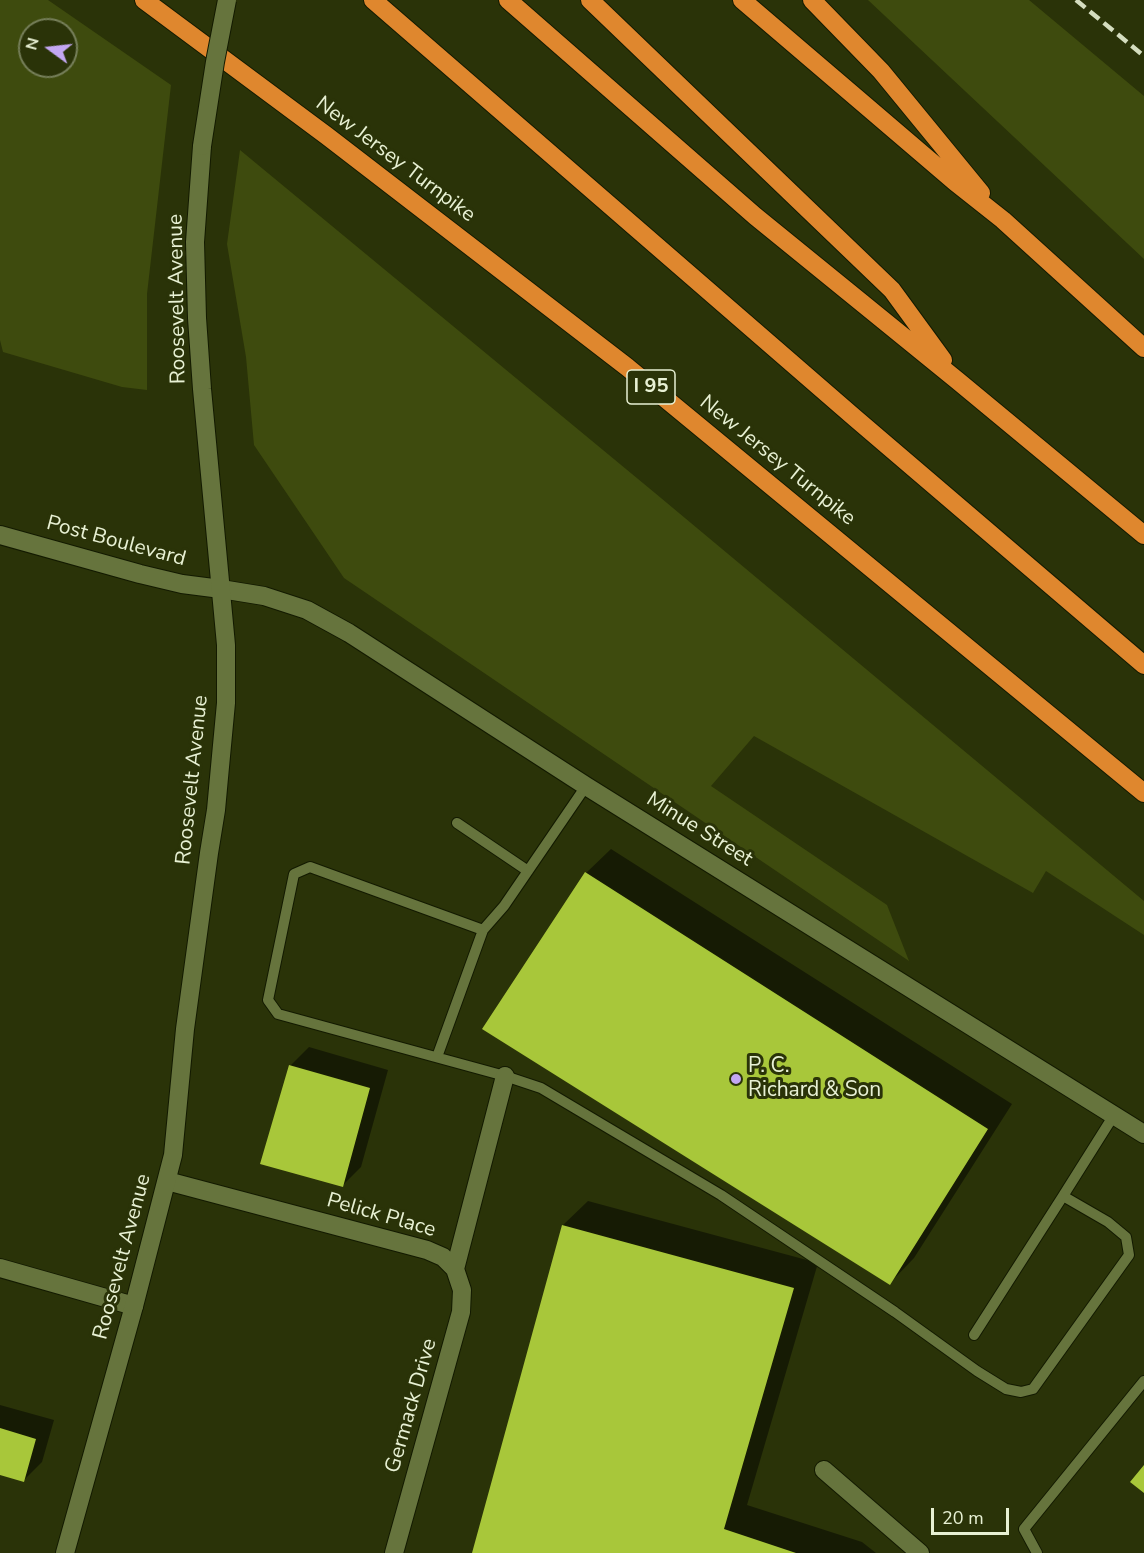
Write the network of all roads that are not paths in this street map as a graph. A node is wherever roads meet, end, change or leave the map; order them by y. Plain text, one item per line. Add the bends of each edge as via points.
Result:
1 (139, 0) edge
2 (144, 0) edge
3 (226, 0) edge
4 (373, 0) edge
5 (508, 0) edge
6 (590, 0) edge
7 (742, 0) edge
8 (812, 0) edge
9 (172, 21) junction
10 (1003, 220) junction
11 (1144, 348) edge
12 (958, 381) junction
13 (0, 535) edge
14 (1144, 535) edge
15 (222, 589) junction
16 (1144, 664) edge
17 (586, 786) junction
18 (1144, 793) edge
19 (458, 823) dead end
20 (528, 871) junction
21 (483, 930) junction
22 (437, 1057) junction
23 (505, 1076) junction
24 (1114, 1115) junction
25 (1144, 1134) edge
26 (167, 1181) junction
27 (1063, 1196) junction
28 (0, 1268) edge
29 (455, 1269) junction
30 (134, 1306) junction
31 (974, 1335) dead end
32 (1144, 1381) edge
33 (824, 1470) dead end
34 (65, 1553) edge
35 (394, 1553) edge
36 (920, 1553) edge
37 (1037, 1553) edge

1 - 9 highway
2 - 9 highway, New Jersey Turnpike / I 95
3 - 15 street, Roosevelt Avenue, bridge via 202,146 195,242 197,318
4 - 16 highway
5 - 12 highway via 755,216
6 - 12 highway via 892,290
7 - 10 highway
8 - 10 highway via 881,71
9 - 18 highway, New Jersey Turnpike / I 95 via 627,367
10 - 11 highway
12 - 14 highway
13 - 15 street, Post Boulevard via 140,574
15 - 17 street, Minue Street via 264,596 307,610
15 - 26 street, Roosevelt Avenue via 226,696 216,810
17 - 20 lane
17 - 24 street, Minue Street
19 - 20 lane
20 - 21 lane
21 - 22 lane
21 - 22 lane via 310,867 294,874 268,1000 278,1014
22 - 23 lane
23 - 27 lane via 541,1088 722,1195 1006,1389 1033,1389 1128,1255 1126,1237
23 - 29 street, Pelick Place
24 - 25 street, Minue Street
24 - 27 lane
26 - 29 street, Pelick Place via 427,1250 443,1257
26 - 30 street, Roosevelt Avenue
27 - 31 lane
28 - 30 street
29 - 35 street, Germack Drive via 462,1290 461,1312
30 - 34 street, Roosevelt Avenue
32 - 37 lane via 1024,1529
33 - 36 street

